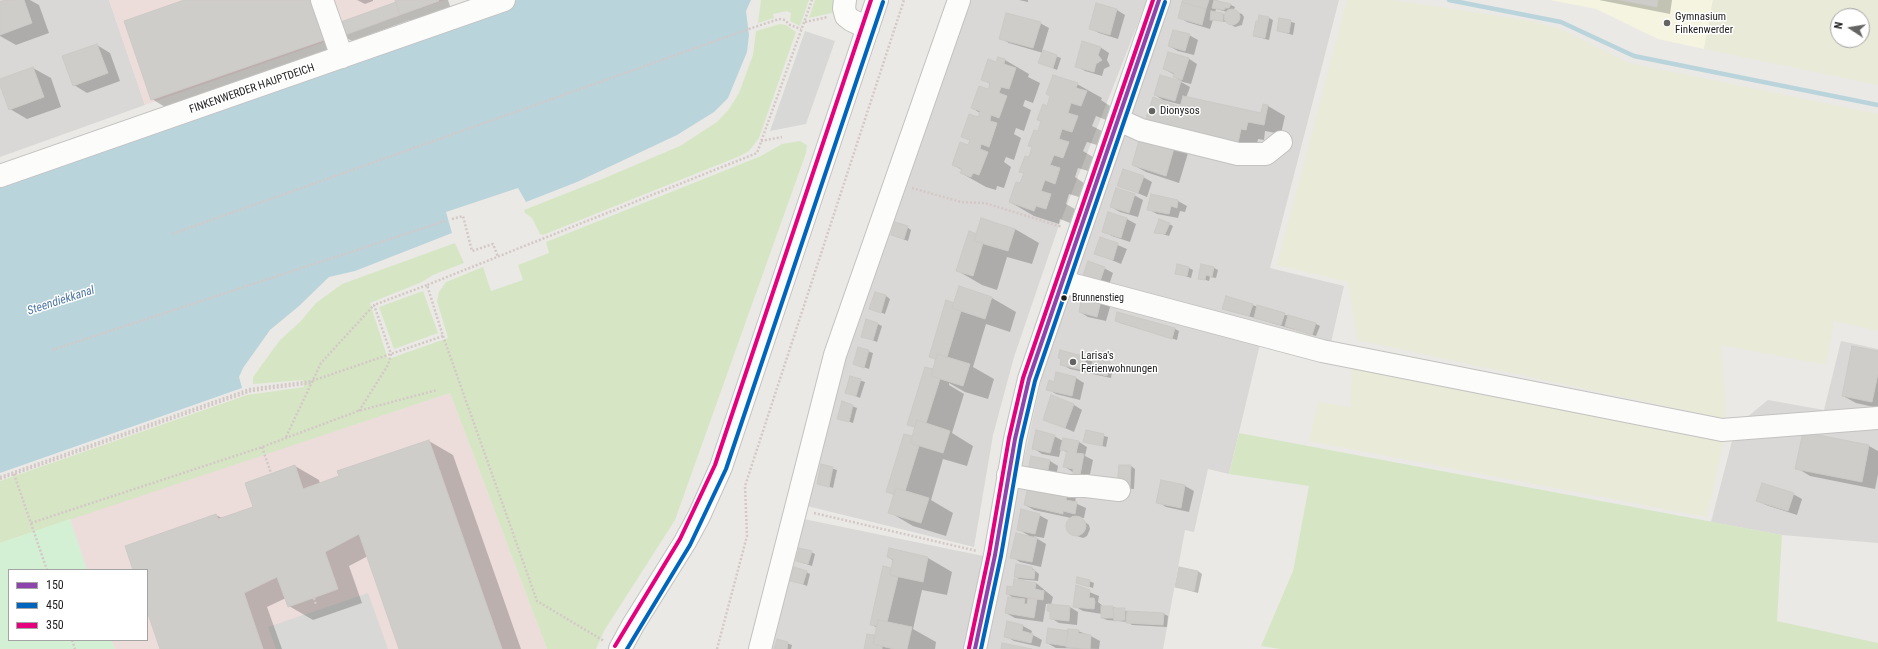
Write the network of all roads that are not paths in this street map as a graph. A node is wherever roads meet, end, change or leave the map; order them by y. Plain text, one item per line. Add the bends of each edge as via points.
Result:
1 (322, 0) edge
2 (470, 0) edge
3 (504, 0) edge
4 (877, 0) edge
5 (959, 0) edge
6 (1159, 0) edge
7 (845, 7) edge
8 (868, 28) junction
9 (340, 52) junction
10 (1119, 120) junction
11 (1281, 142) dead end
12 (0, 164) edge
13 (0, 176) edge
14 (1063, 282) junction
15 (1878, 418) edge
16 (1008, 475) junction
17 (1119, 490) dead end
18 (613, 645) edge
19 (760, 649) edge
20 (975, 649) edge

1 - 9 street
2 - 9 street
3 - 9 street, FINKENWERDER HAUPTDEICH
4 - 8 street
5 - 19 street via 835,355
6 - 10 street
7 - 8 street via 851,20
8 - 18 street via 721,467 685,542 633,625
9 - 12 street
9 - 13 street, FINKENWERDER HAUPTDEICH
10 - 11 street via 1141,130 1238,154 1266,154
10 - 14 street
14 - 15 street via 1322,351 1722,430
14 - 16 street via 1029,379
16 - 17 street via 1064,485
16 - 20 street via 995,555

